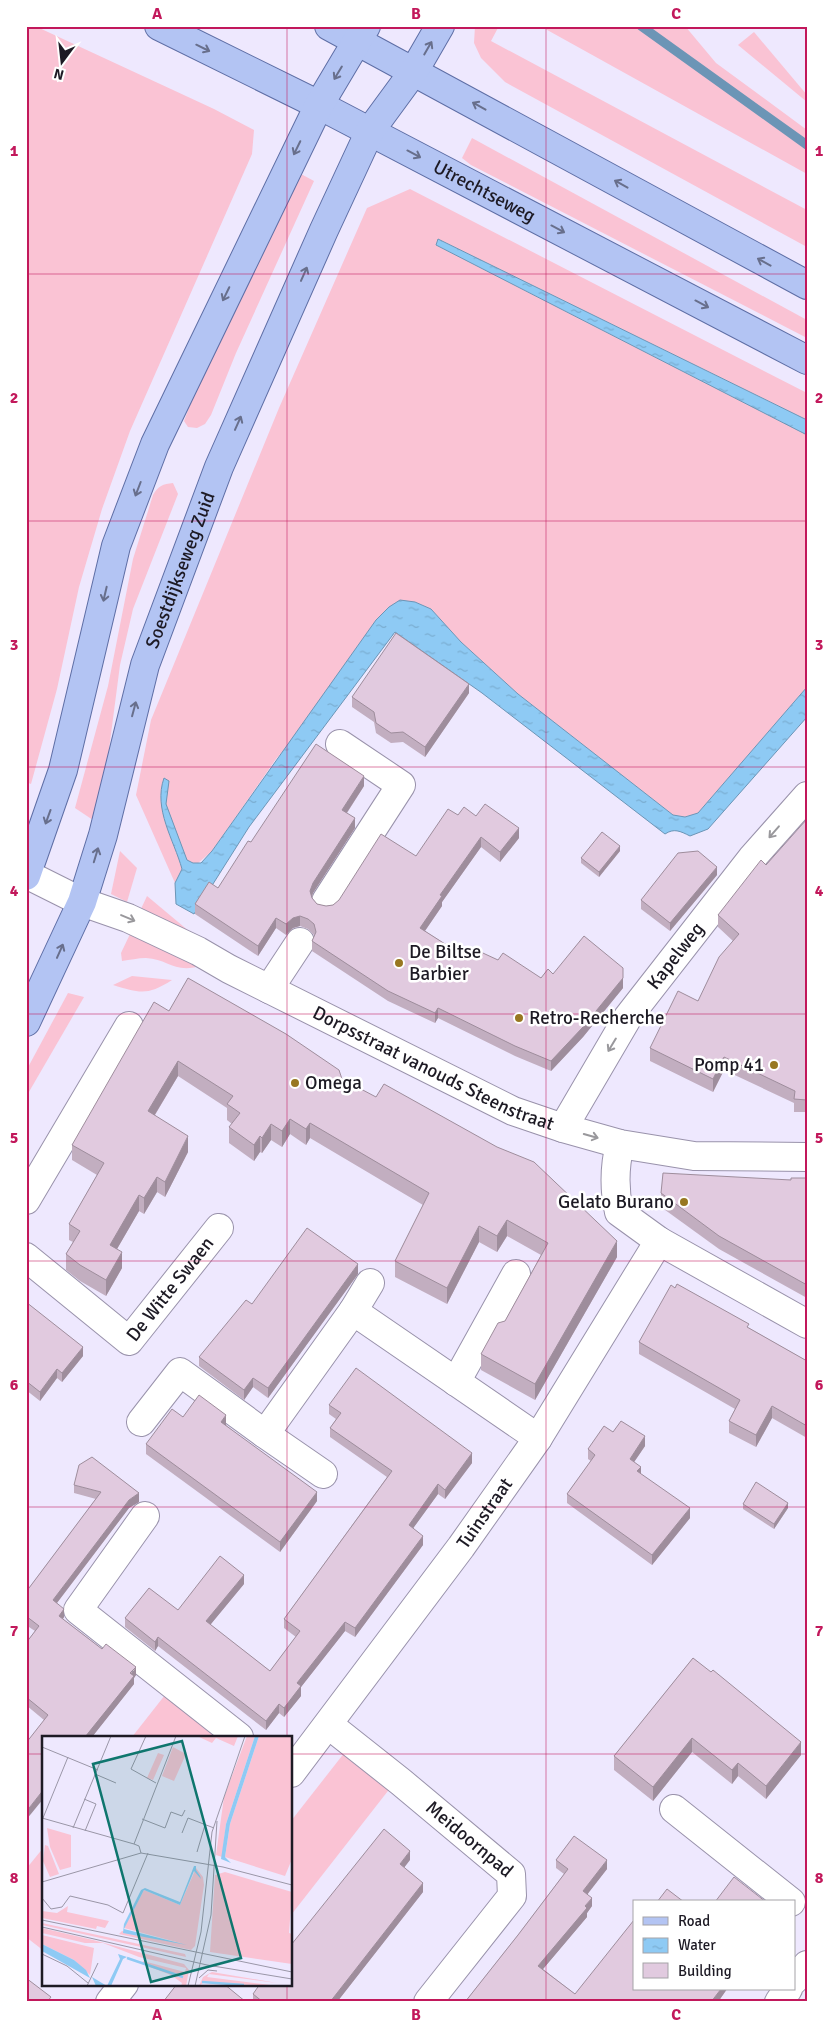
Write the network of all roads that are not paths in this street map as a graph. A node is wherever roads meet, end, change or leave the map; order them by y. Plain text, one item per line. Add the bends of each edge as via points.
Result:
1 (159, 26) edge
2 (329, 26) edge
3 (440, 26) edge
4 (361, 34) edge
5 (414, 71) junction
6 (319, 104) junction
7 (370, 131) junction
8 (807, 285) edge
9 (807, 360) edge
10 (340, 744) dead end
11 (807, 796) edge
12 (26, 875) edge
13 (326, 901) dead end
14 (82, 902) junction
15 (300, 942) dead end
16 (270, 989) junction
17 (26, 1022) edge
18 (129, 1026) dead end
19 (563, 1128) junction
20 (620, 1144) junction
21 (807, 1157) edge
22 (26, 1200) edge
23 (219, 1228) dead end
24 (659, 1241) junction
25 (26, 1257) edge
26 (516, 1274) dead end
27 (370, 1283) dead end
28 (353, 1311) junction
29 (807, 1324) edge
30 (456, 1382) junction
31 (141, 1422) dead end
32 (265, 1434) junction
33 (538, 1438) junction
34 (323, 1474) dead end
35 (145, 1516) dead end
36 (329, 1725) junction
37 (238, 1736) edge
38 (292, 1772) edge
39 (674, 1809) dead end
40 (788, 1900) edge
41 (796, 1907) edge
42 (807, 1915) edge
43 (122, 1986) edge
44 (789, 1990) edge
45 (110, 2002) edge
46 (428, 2002) edge
47 (779, 2002) edge

1 -> 6 main road, Utrechtseweg
2 - 4 main road
5 -> 3 main road, Soestdijkseweg Zuid
4 - 5 main road
4 -> 6 main road
5 - 7 main road, Soestdijkseweg Zuid
8 -> 5 main road
6 - 7 main road, Utrechtseweg
6 -> 12 main road via 155,444 116,546 63,770
7 -> 9 main road, Utrechtseweg
14 -> 7 main road, Soestdijkseweg Zuid via 103,835 145,665 216,476 284,317
10 - 13 street via 400,785
11 -> 19 street, Kapelweg via 752,858 628,1017
12 - 14 street, Dorpsstraat vanouds Steenstraat
14 -> 16 street, Dorpsstraat vanouds Steenstraat via 128,918
17 -> 14 main road, Soestdijkseweg Zuid
15 - 16 street
16 - 19 street, Dorpsstraat vanouds Steenstraat via 513,1111
18 - 22 street
19 -> 20 street, Dorpsstraat vanouds Steenstraat
20 - 21 street, Dorpsstraat vanouds Steenstraat via 694,1156
20 - 24 street via 614,1192 619,1212
23 - 25 street, De Witte Swaen via 129,1341
24 - 29 street
24 - 33 street, Tuinstraat
26 - 30 street
27 - 28 street
28 - 30 street
28 - 32 street
30 - 33 street
31 - 32 street via 180,1372
32 - 34 street
33 - 36 street, Tuinstraat
35 - 37 street via 78,1610
36 - 38 street, Tuinstraat
36 - 46 street, Meidoornpad via 511,1874 512,1896
39 - 40 street
41 - 42 street
43 - 45 street
44 - 47 street

